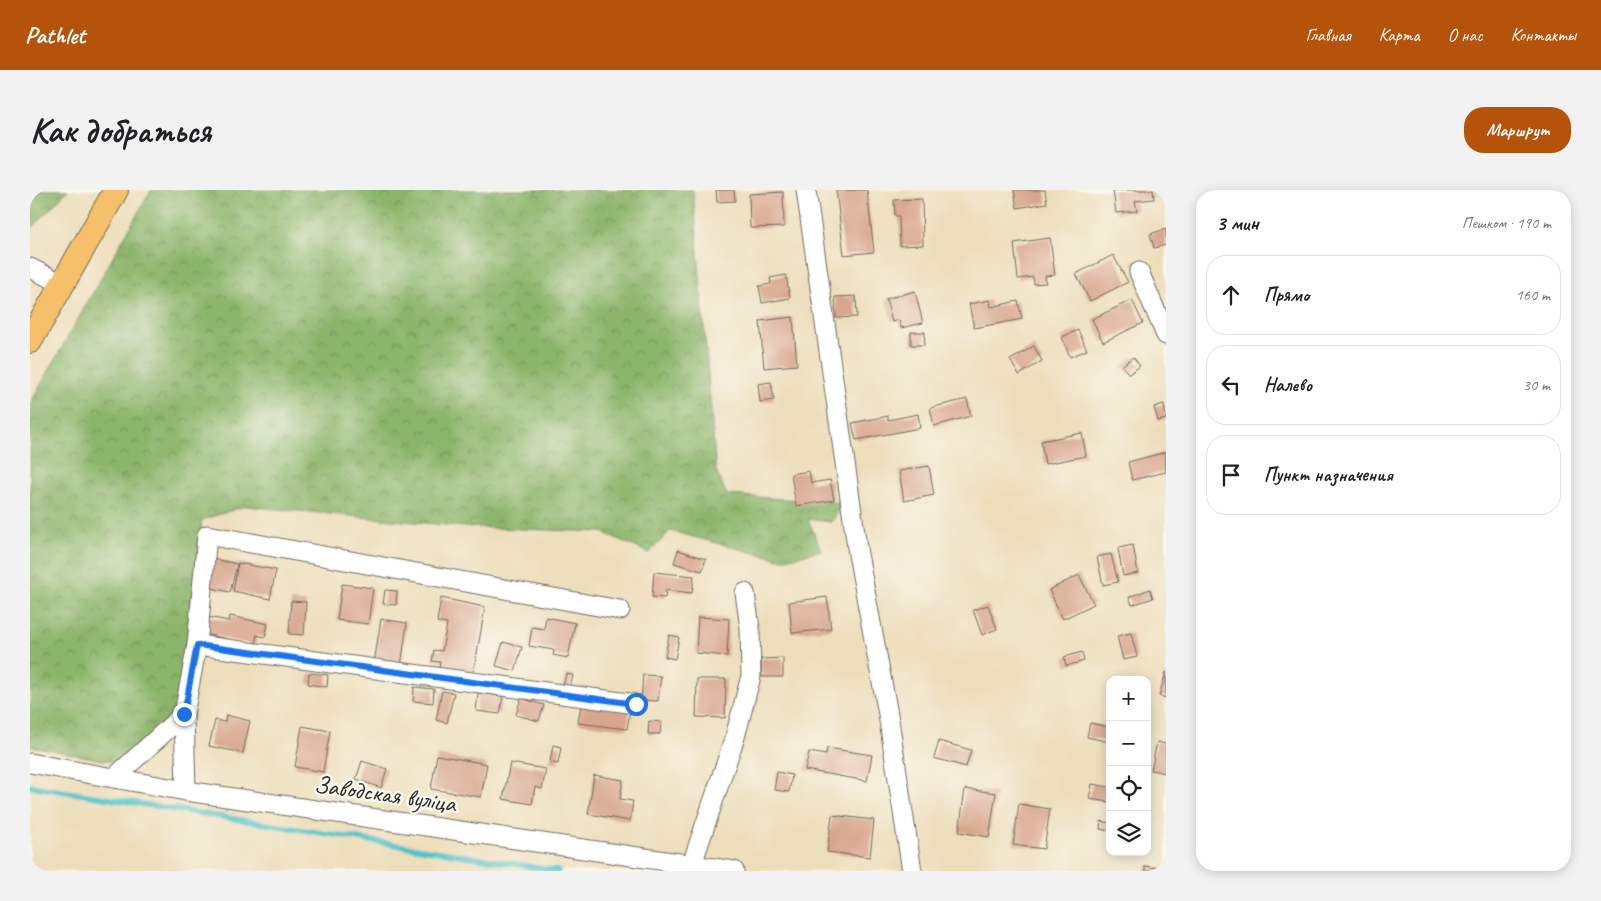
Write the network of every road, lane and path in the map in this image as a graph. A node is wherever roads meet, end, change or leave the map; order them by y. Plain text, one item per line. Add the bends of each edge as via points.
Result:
1 (116, 190) edge
2 (806, 190) edge
3 (30, 268) edge
4 (1139, 272) dead end
5 (63, 284) junction
6 (1166, 335) edge
7 (30, 341) edge
8 (745, 593) dead end
9 (620, 610) dead end
10 (197, 645) junction
11 (636, 704) dead end
12 (184, 714) junction
13 (30, 763) edge
14 (114, 778) junction
15 (186, 790) junction
16 (692, 864) junction
17 (734, 871) edge
18 (912, 871) edge

1 - 5 main road
2 - 18 street via 858,554 888,714
3 - 5 street
4 - 6 street
5 - 7 main road
8 - 16 street via 751,676 735,737
9 - 10 street via 208,535
10 - 11 street
10 - 12 street
12 - 14 street
12 - 15 street
13 - 14 street, Заводская вуліца
14 - 15 street, Заводская вуліца
15 - 16 street, Заводская вуліца
16 - 17 street, Заводская вуліца

